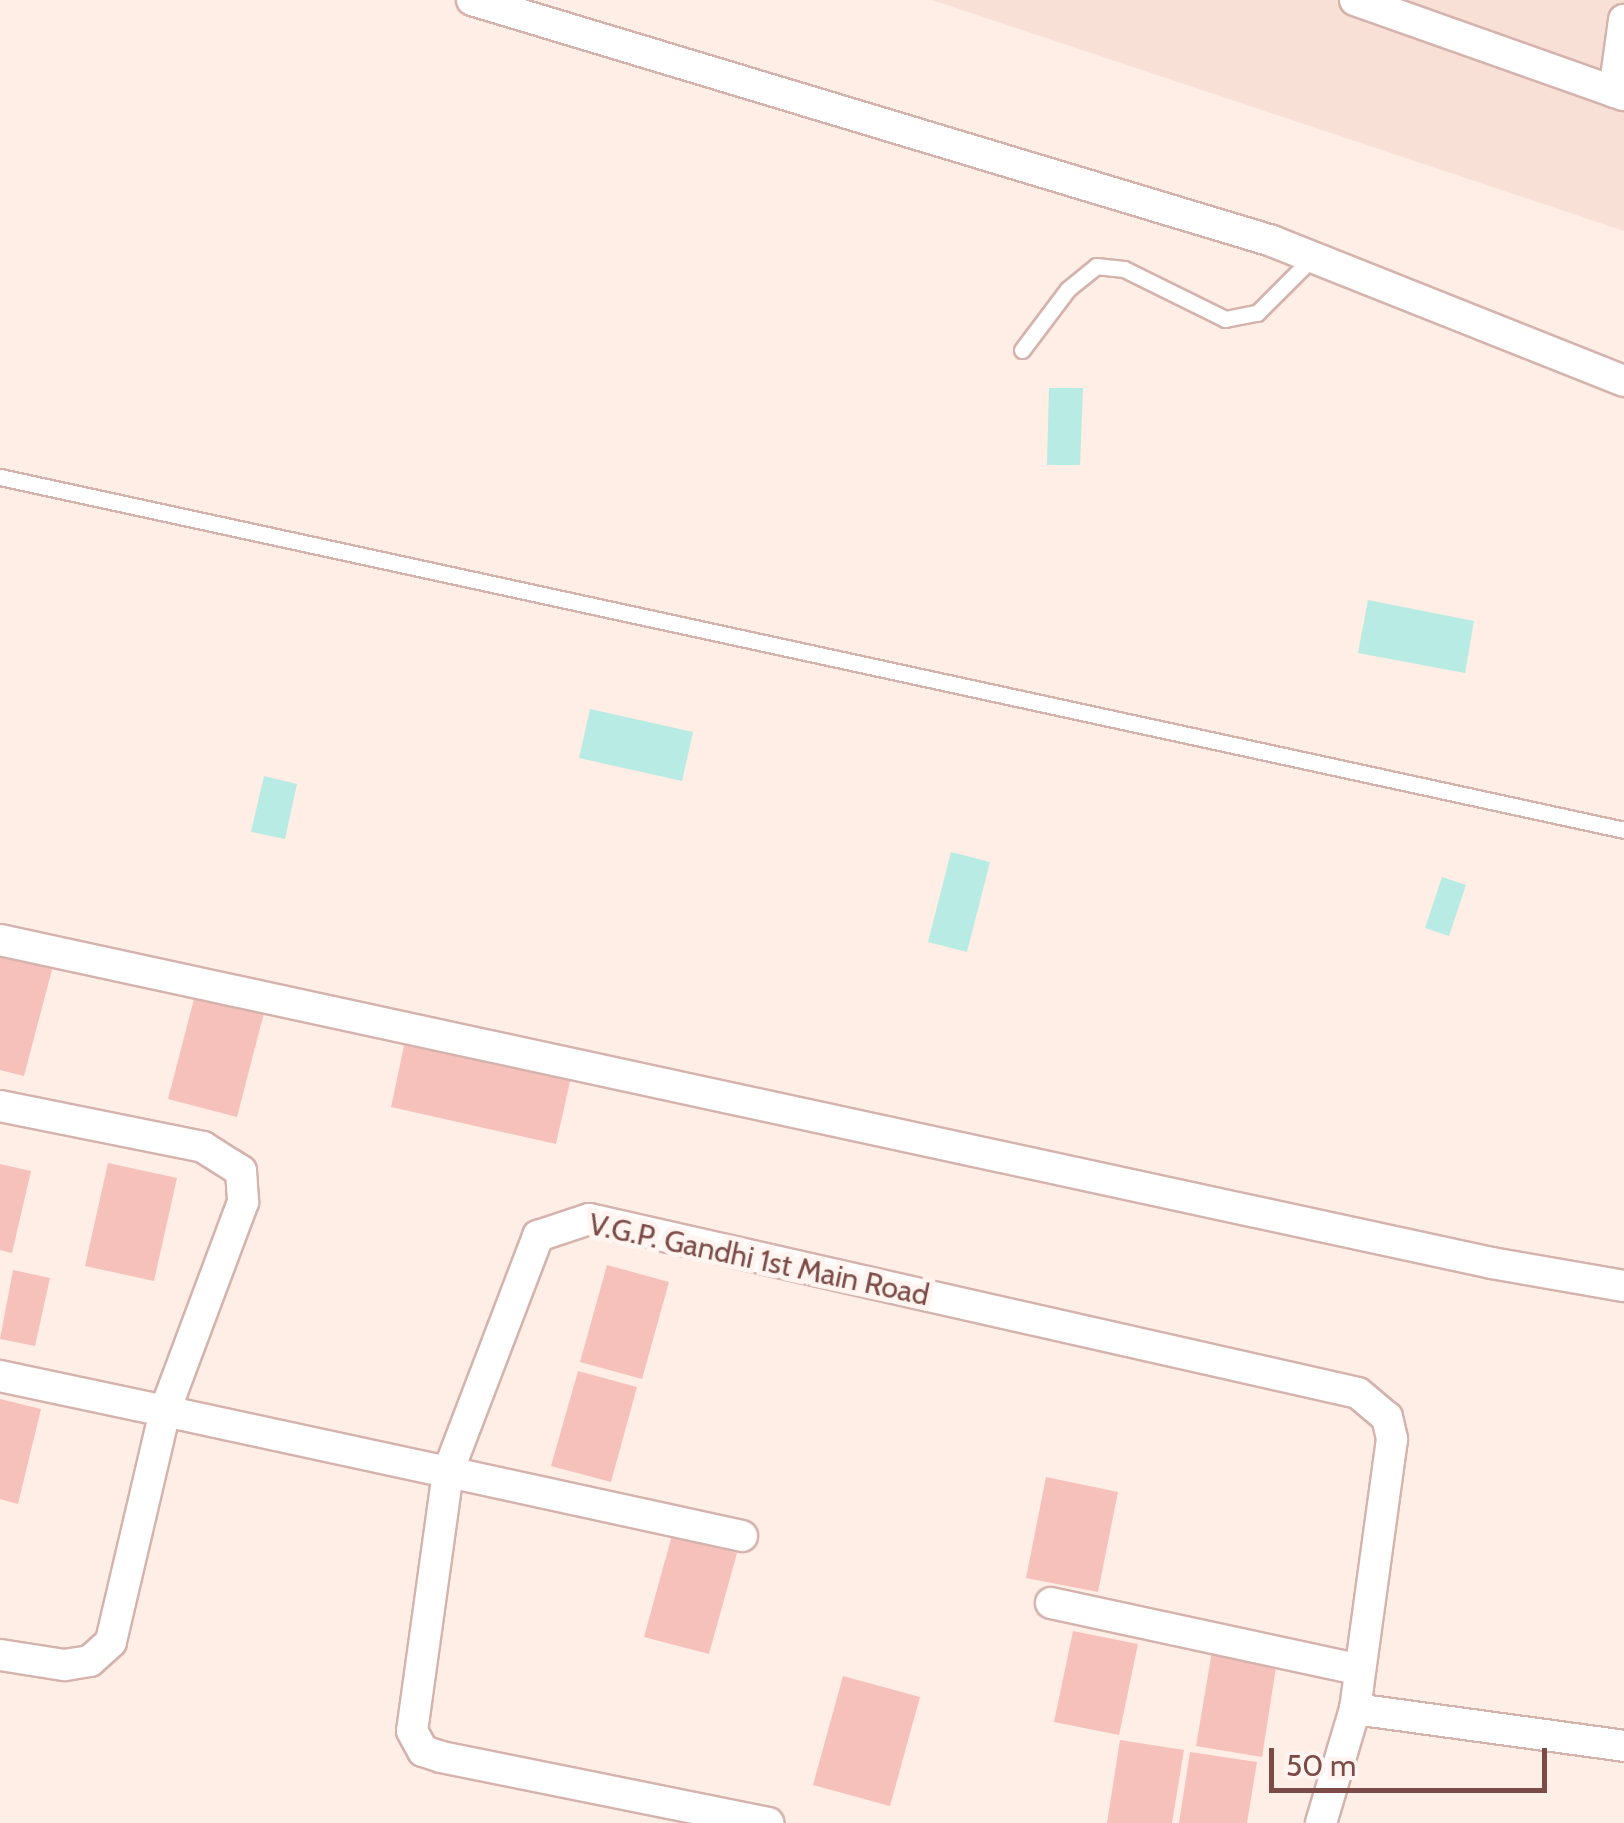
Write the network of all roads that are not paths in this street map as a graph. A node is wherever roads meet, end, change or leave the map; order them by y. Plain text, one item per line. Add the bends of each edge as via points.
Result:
1 (472, 0) edge
2 (1366, 2) edge
3 (1624, 20) edge
4 (1619, 93) edge
5 (1313, 257) junction
6 (1022, 350) dead end
7 (1624, 381) edge
8 (0, 478) edge
9 (1624, 830) edge
10 (0, 940) edge
11 (0, 1106) edge
12 (1624, 1286) edge
13 (0, 1376) edge
14 (165, 1411) junction
15 (448, 1472) junction
16 (742, 1536) dead end
17 (1051, 1603) dead end
18 (0, 1655) edge
19 (1360, 1670) junction
20 (1355, 1709) junction
21 (1624, 1746) edge
22 (768, 1823) edge
23 (1321, 1823) edge

1 - 5 street
2 - 4 street
3 - 4 street
5 - 6 lane via 1257,313 1225,319 1124,269 1096,266 1068,289
5 - 7 street
8 - 9 lane
10 - 12 street via 1492,1264
11 - 14 street via 203,1147 241,1171 244,1202
13 - 14 street
14 - 15 street
14 - 18 street via 111,1642 90,1660 64,1666
15 - 16 street
15 - 19 street, V.G.P. Gandhi 1st Main Road via 538,1236 588,1219 1358,1393 1387,1417 1392,1439
15 - 22 street via 411,1714 423,1751
17 - 19 street
19 - 20 street, V.G.P. Gandhi 1st Main Road
20 - 21 street
20 - 23 street, V.G.P. Gandhi 1st Main Road

